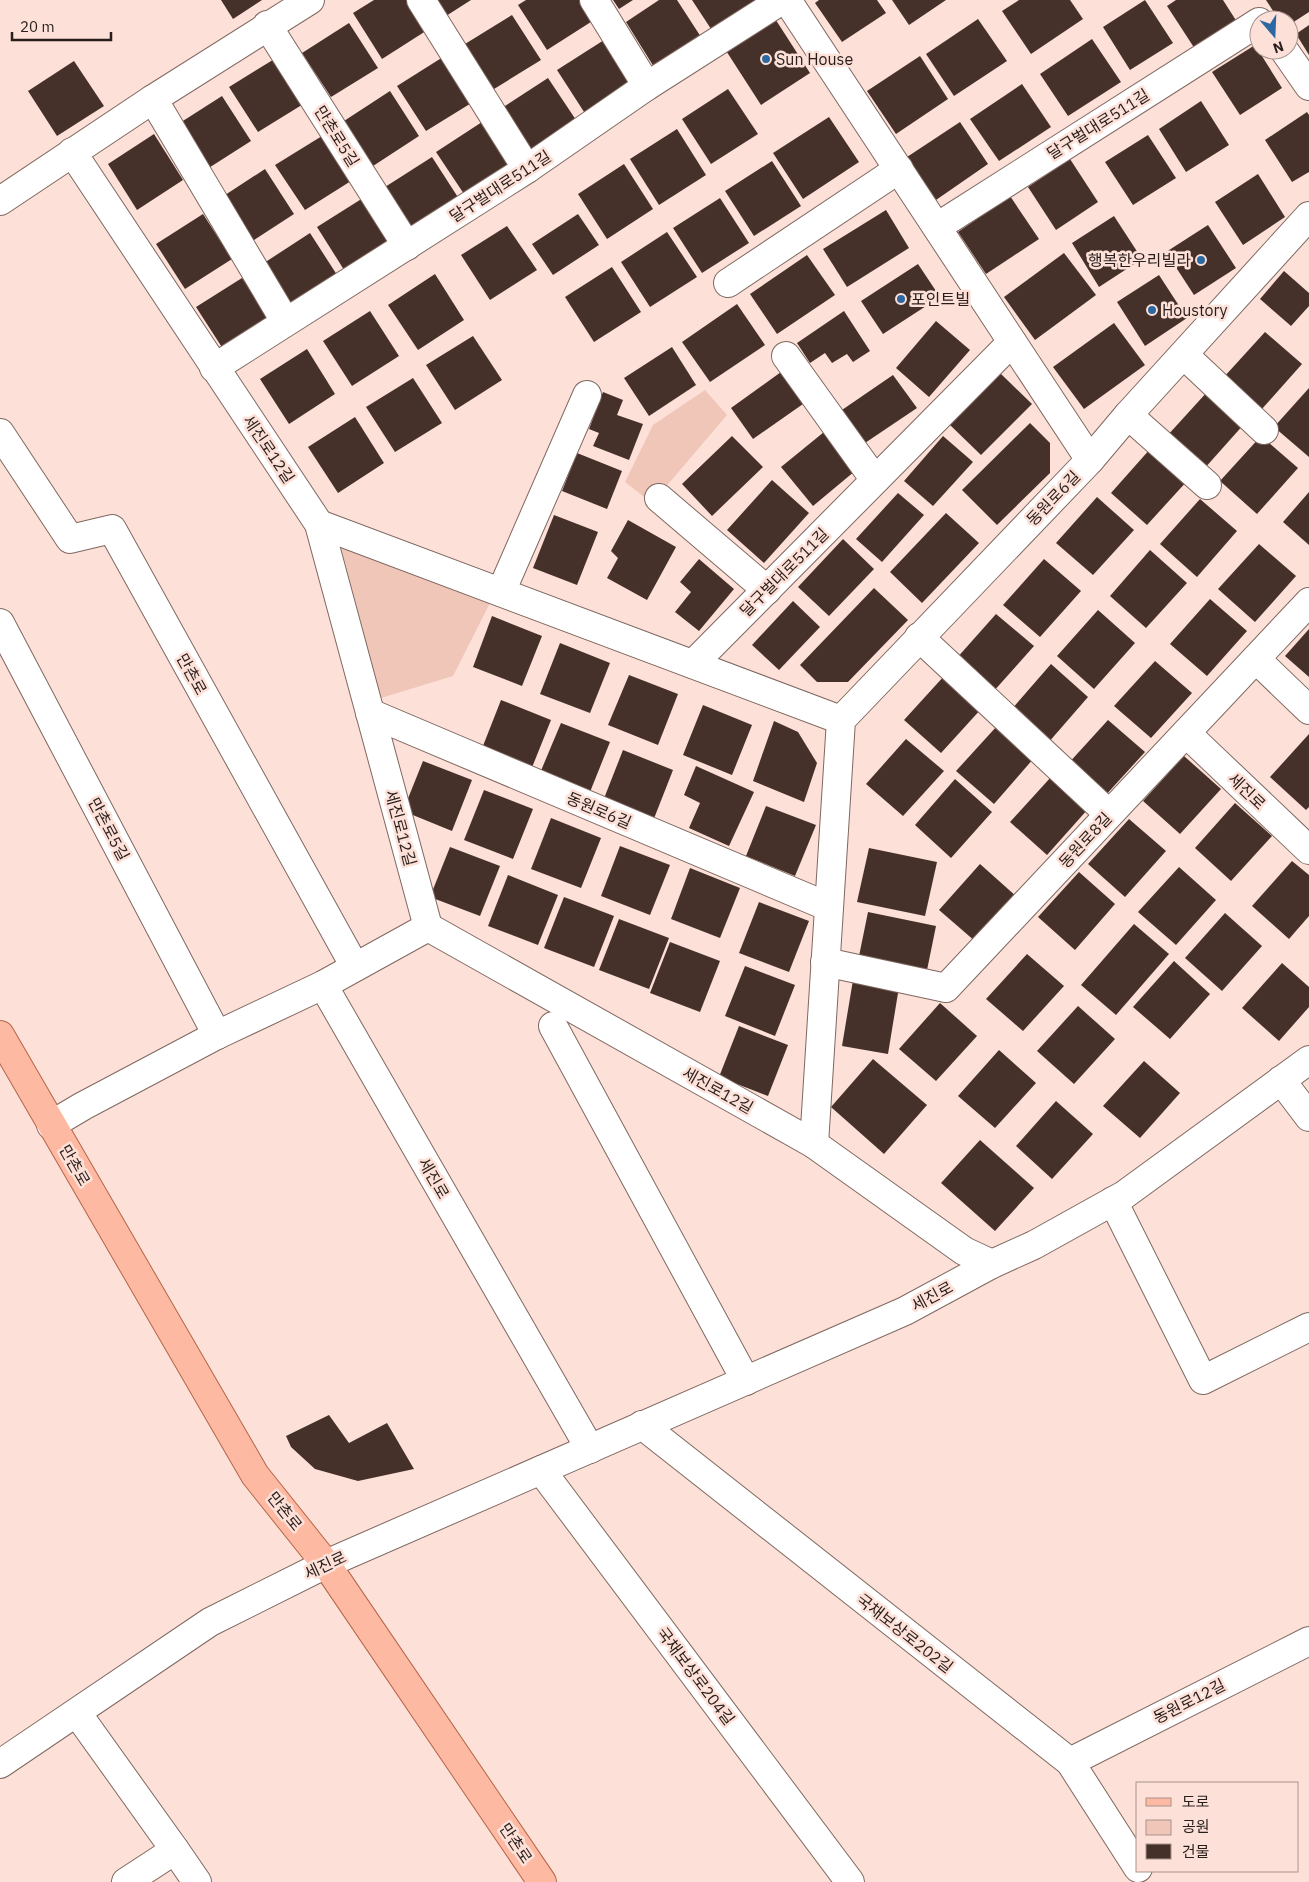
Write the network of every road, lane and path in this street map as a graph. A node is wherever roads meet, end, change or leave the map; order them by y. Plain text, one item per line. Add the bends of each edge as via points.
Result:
1 (310, 0) edge
2 (421, 0) edge
3 (594, 0) edge
4 (782, 0) edge
5 (787, 0) edge
6 (267, 25) junction
7 (1249, 29) edge
8 (1291, 60) edge
9 (647, 86) junction
10 (1309, 86) edge
11 (152, 99) junction
12 (72, 152) junction
13 (527, 169) junction
14 (898, 169) junction
15 (0, 201) edge
16 (1309, 216) edge
17 (937, 227) junction
18 (407, 246) junction
19 (728, 283) dead end
20 (285, 321) junction
21 (1012, 342) junction
22 (1184, 355) junction
23 (786, 356) dead end
24 (214, 368) junction
25 (587, 395) dead end
26 (1128, 415) junction
27 (1264, 430) dead end
28 (0, 433) edge
29 (1090, 460) junction
30 (875, 480) junction
31 (1207, 485) dead end
32 (660, 498) dead end
33 (319, 524) junction
34 (767, 590) junction
35 (502, 592) junction
36 (1309, 602) edge
37 (0, 622) edge
38 (919, 638) junction
39 (1256, 659) junction
40 (693, 664) junction
41 (1309, 710) edge
42 (370, 712) junction
43 (841, 720) junction
44 (1186, 733) junction
45 (1109, 814) junction
46 (1309, 850) edge
47 (829, 907) junction
48 (428, 927) junction
49 (825, 962) junction
50 (354, 968) junction
51 (322, 985) junction
52 (553, 1026) dead end
53 (0, 1035) edge
54 (218, 1035) junction
55 (1309, 1060) edge
56 (1281, 1080) junction
57 (1309, 1117) edge
58 (51, 1125) junction
59 (814, 1144) junction
60 (1113, 1201) junction
61 (992, 1264) junction
62 (1309, 1327) edge
63 (746, 1381) junction
64 (642, 1426) junction
65 (590, 1449) junction
66 (541, 1470) junction
67 (326, 1564) junction
68 (1309, 1641) edge
69 (77, 1713) junction
70 (1070, 1762) junction
71 (0, 1764) edge
72 (175, 1850) junction
73 (1136, 1864) edge
74 (126, 1882) edge
75 (198, 1882) edge
76 (542, 1882) edge
77 (850, 1882) edge

1 - 6 street
2 - 13 street
3 - 9 street
4 - 9 street, 달구벌대로511길
5 - 14 street
6 - 11 street
6 - 18 street, 만촌로5길
7 - 17 street, 달구벌대로511길
8 - 10 street
9 - 13 street, 달구벌대로511길
11 - 12 street
11 - 20 street
12 - 15 street
12 - 24 street, 세진로12길
13 - 18 street, 달구벌대로511길
14 - 17 street
14 - 19 street
16 - 22 street, 동원로6길
17 - 21 street
18 - 20 street, 달구벌대로511길
20 - 24 street, 달구벌대로511길
21 - 29 street
21 - 30 street, 달구벌대로511길
22 - 26 street, 동원로6길
22 - 27 street
23 - 30 street
24 - 33 street, 세진로12길
25 - 35 street
26 - 29 street, 동원로6길
26 - 31 street
28 - 50 street, 만촌로 via 70,539 112,529
29 - 38 street, 동원로6길
30 - 34 street, 달구벌대로511길
32 - 34 street
33 - 35 street
33 - 42 street, 세진로12길
34 - 40 street, 달구벌대로511길
35 - 40 street
36 - 39 street, 동원로8길
37 - 54 street, 만촌로5길
38 - 43 street, 동원로6길
38 - 45 street
39 - 41 street
39 - 44 street, 동원로8길
40 - 43 street
42 - 47 street, 동원로6길
42 - 48 street, 세진로12길
43 - 47 street
44 - 45 street, 동원로8길
44 - 46 street, 세진로
45 - 49 street, 동원로8길 via 946,988
47 - 49 street
48 - 50 street, 만촌로
48 - 59 street, 세진로12길
49 - 59 street
50 - 51 street, 만촌로
51 - 54 street, 만촌로
51 - 65 street, 세진로
52 - 63 street
53 - 58 main road, 만촌로
54 - 58 street, 만촌로
55 - 56 street, 세진로
56 - 57 street
56 - 60 street, 세진로
58 - 67 main road, 만촌로 via 255,1475
59 - 61 street, 세진로12길 via 964,1251
60 - 61 street, 세진로 via 1034,1245
60 - 62 street via 1203,1380
61 - 63 street, 세진로 via 905,1311
63 - 64 street, 세진로
64 - 65 street, 세진로
64 - 70 street, 국채보상로202길
65 - 66 street, 세진로
66 - 67 street, 세진로
66 - 77 street, 국채보상로204길
67 - 69 street, 세진로 via 210,1622
67 - 76 main road, 만촌로
68 - 70 street, 동원로12길
69 - 71 street, 세진로
69 - 72 street
70 - 73 street, 국채보상로202길
72 - 74 street
72 - 75 street

